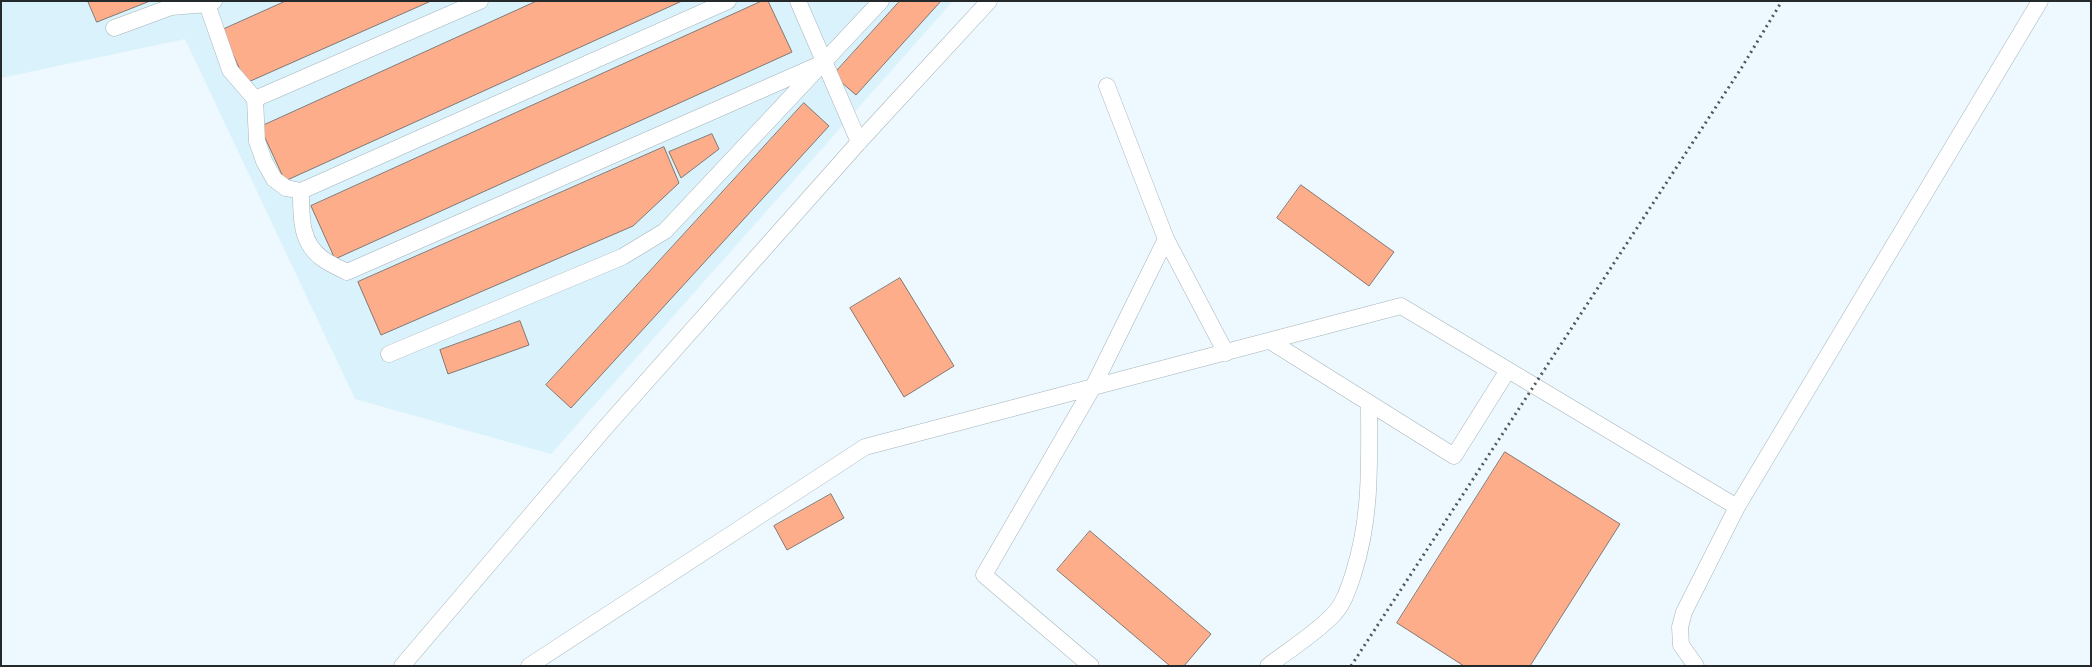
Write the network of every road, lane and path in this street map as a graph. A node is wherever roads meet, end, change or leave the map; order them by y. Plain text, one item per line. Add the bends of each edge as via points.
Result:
1 (480, 1) edge
2 (728, 1) edge
3 (798, 1) edge
4 (881, 1) edge
5 (989, 1) edge
6 (2040, 1) edge
7 (210, 3) edge
8 (114, 28) dead end
9 (825, 62) junction
10 (1107, 86) dead end
11 (255, 99) junction
12 (859, 142) junction
13 (301, 191) junction
14 (1166, 239) junction
15 (1270, 341) junction
16 (1226, 353) junction
17 (389, 354) dead end
18 (1508, 370) junction
19 (1093, 387) junction
20 (1369, 403) junction
21 (1737, 506) junction
22 (402, 666) edge
23 (529, 666) edge
24 (1091, 666) edge
25 (1268, 666) edge
26 (1696, 666) edge

1 - 11 lane
2 - 13 lane
3 - 9 lane
4 - 9 lane
5 - 12 lane
6 - 21 lane
7 - 8 lane via 171,8
7 - 11 lane via 230,70
9 - 12 lane
9 - 13 lane via 347,272 322,259 307,241 300,218
9 - 17 lane via 679,218 649,242 622,257
10 - 14 lane
11 - 13 lane via 258,140 264,161 274,179 286,188
12 - 22 lane via 605,428
14 - 16 lane
14 - 19 lane
15 - 16 lane
15 - 18 lane via 1401,306
15 - 20 lane
16 - 19 lane
18 - 20 lane via 1454,456
18 - 21 lane
19 - 23 lane via 865,447
19 - 24 lane via 984,575
20 - 25 lane via 1368,504 1362,547 1349,587 1342,604 1331,618
21 - 26 lane via 1684,612 1680,627 1681,645

